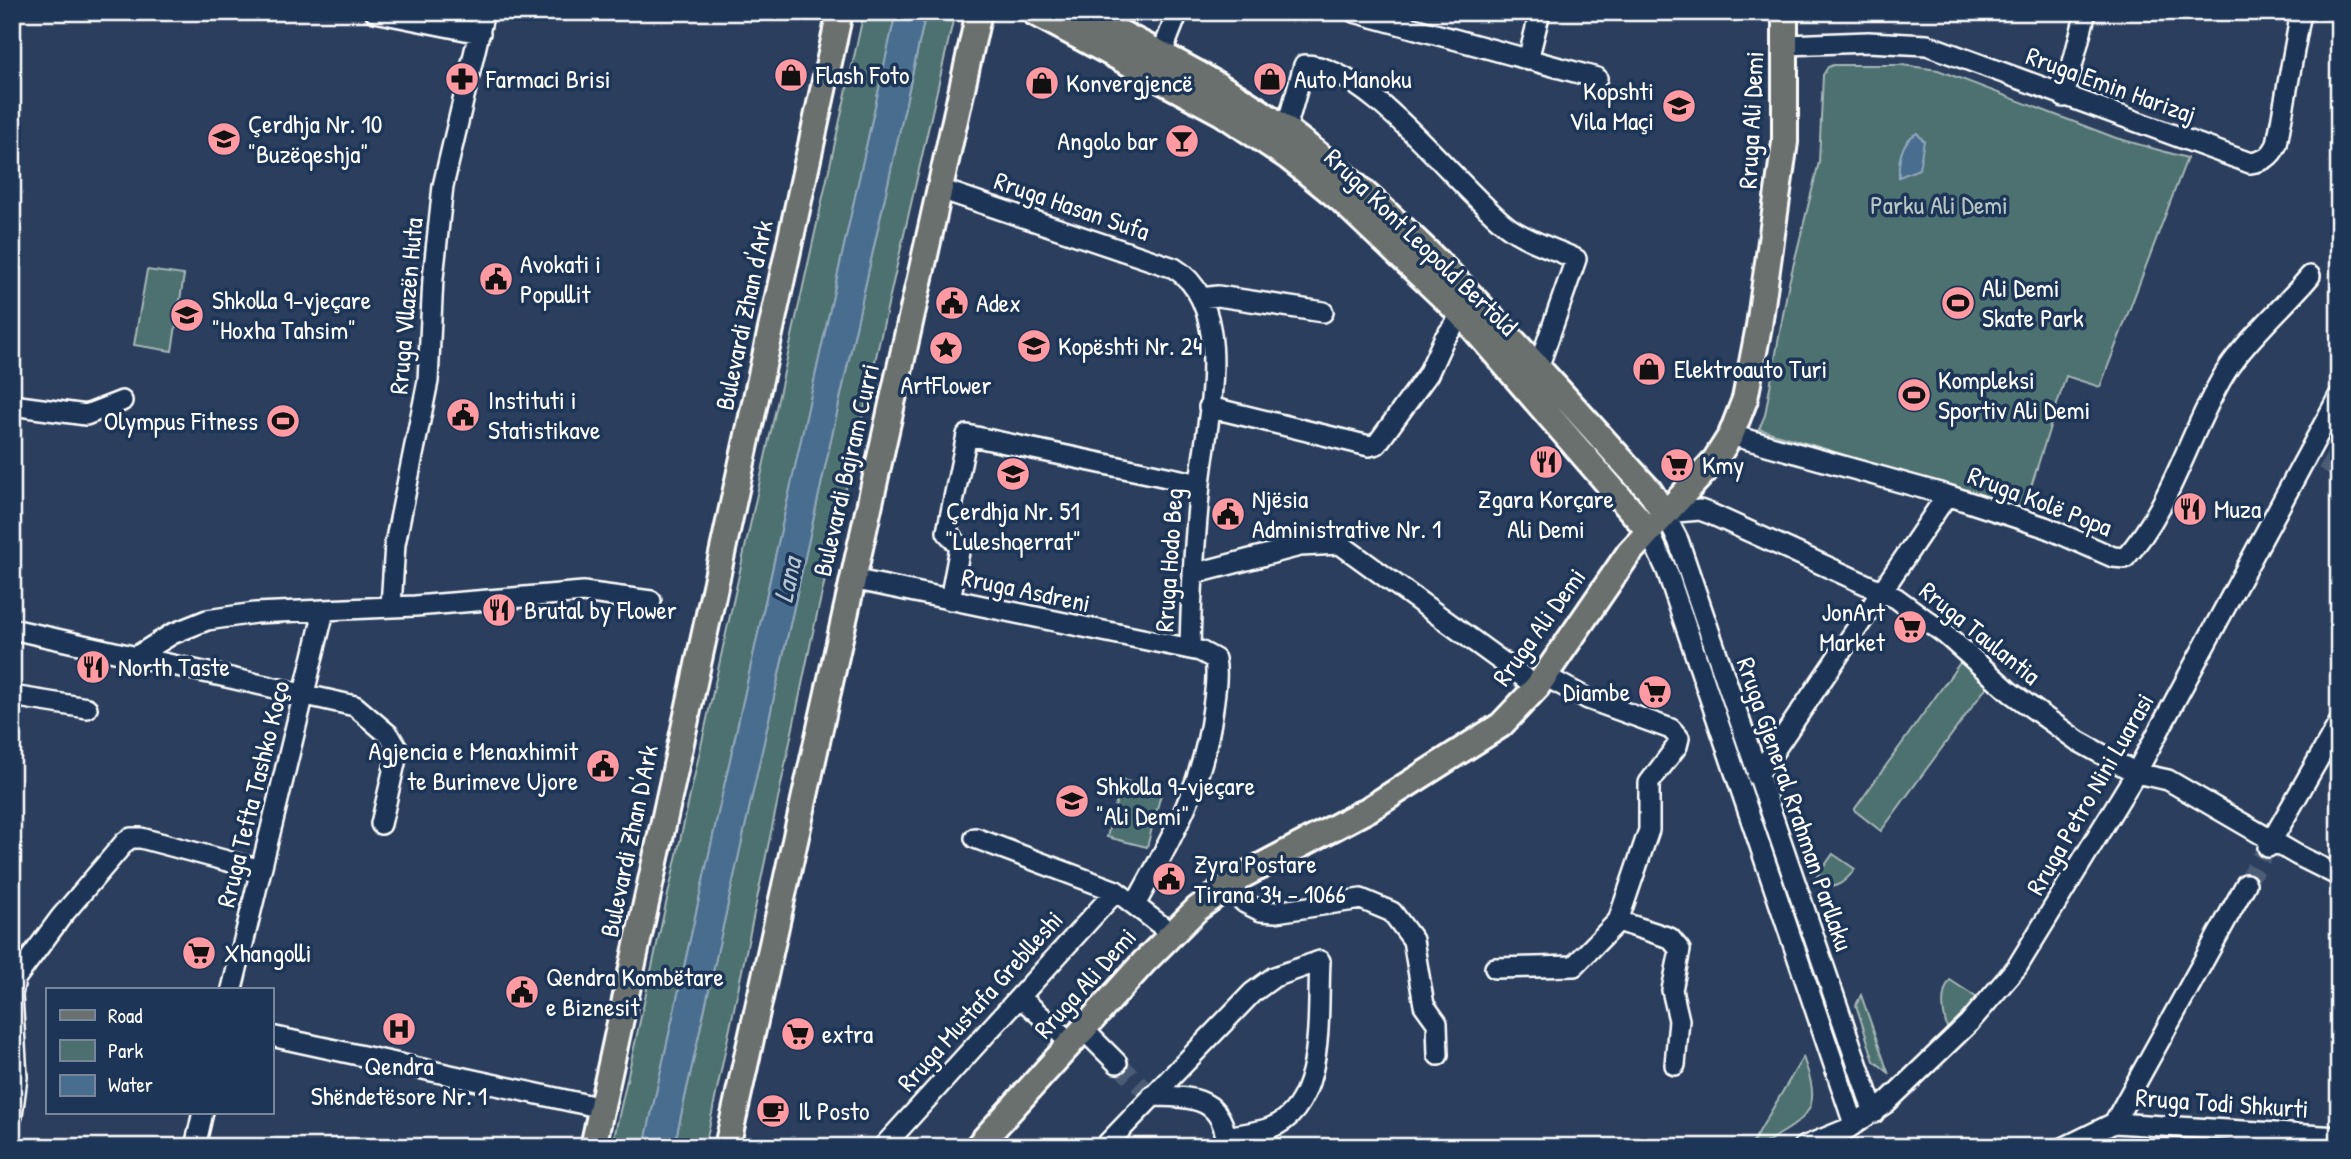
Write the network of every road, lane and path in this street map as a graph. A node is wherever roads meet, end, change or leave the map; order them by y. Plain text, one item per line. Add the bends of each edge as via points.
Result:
1 (374, 12) edge
2 (484, 12) edge
3 (840, 12) edge
4 (979, 12) edge
5 (1033, 12) edge
6 (1080, 12) edge
7 (1178, 12) edge
8 (1354, 12) edge
9 (1539, 12) edge
10 (1785, 12) edge
11 (2086, 12) edge
12 (2301, 12) edge
13 (480, 33) junction
14 (1786, 45) junction
15 (1161, 55) junction
16 (1528, 60) junction
17 (1597, 78) dead end
18 (2064, 97) junction
19 (1286, 129) junction
20 (940, 189) junction
21 (1186, 276) joint
22 (2310, 276) dead end
23 (1201, 298) junction
24 (1323, 312) dead end
25 (1462, 315) junction
26 (1538, 368) junction
27 (2339, 397) edge
28 (122, 401) dead end
29 (12, 405) edge
30 (1209, 407) junction
31 (1731, 435) junction
32 (1200, 484) junction
33 (1947, 495) junction
34 (1656, 521) junction
35 (1193, 575) junction
36 (852, 579) junction
37 (1881, 591) junction
38 (950, 600) junction
39 (651, 601) dead end
40 (391, 606) junction
41 (324, 611) junction
42 (12, 629) edge
43 (706, 631) joint
44 (1190, 649) junction
45 (137, 656) junction
46 (1541, 681) junction
47 (305, 693) junction
48 (12, 696) edge
49 (87, 708) dead end
50 (2339, 723) edge
51 (2136, 773) junction
52 (1757, 776) junction
53 (381, 824) dead end
54 (975, 838) dead end
55 (2270, 844) junction
56 (261, 870) junction
57 (2339, 876) edge
58 (2246, 884) tunnel mouth
59 (1227, 886) junction
60 (1116, 891) junction
61 (1136, 903) junction
62 (1618, 921) junction
63 (1171, 933) junction
64 (1495, 968) dead end
65 (232, 988) edge
66 (1020, 997) junction
67 (273, 1036) edge
68 (1077, 1036) junction
69 (1438, 1055) dead end
70 (1118, 1063) tunnel mouth
71 (1675, 1065) dead end
72 (1148, 1093) junction
73 (602, 1108) junction
74 (1874, 1113) junction
75 (203, 1114) edge
76 (12, 1116) edge
77 (2114, 1123) junction
78 (1854, 1124) junction
79 (2339, 1137) edge
80 (1837, 1140) edge
81 (1227, 1142) edge
82 (195, 1147) edge
83 (593, 1147) edge
84 (727, 1147) edge
85 (883, 1147) edge
86 (977, 1147) edge
87 (1104, 1147) edge
88 (1803, 1147) edge
89 (2065, 1147) edge

1 - 13 street
2 - 13 street, Rruga Vllazën Huta
3 - 43 main road, Bulevardi Zhan d'Ark
4 - 20 main road, Bulevardi Bajram Curri
5 - 25 main road, Rruga Kont Leopold Bertold via 1222,113 1288,157 1340,199
6 - 15 main road, Rruga Kont Leopold Bertold
7 - 15 street
8 - 16 street
9 - 16 street
10 - 14 main road, Rruga Ali Demi
11 - 18 street
12 - 18 street, Rruga Emin Harizaj via 2277,144 2262,162 2250,163
13 - 40 street, Rruga Vllazën Huta via 443,186 428,382 396,544
14 - 18 street, Rruga Emin Harizaj via 1927,45
14 - 31 main road, Rruga Ali Demi via 1785,142 1759,326 1745,399
15 - 19 main road, Rruga Kont Leopold Bertold
16 - 17 street
19 - 26 main road, Rruga Kont Leopold Bertold via 1417,241
19 - 26 street via 1304,65 1335,73 1418,136 1510,229 1576,259
20 - 21 street, Rruga Hasan Sufa via 1174,268
20 - 36 main road, Bulevardi Bajram Curri
21 - 23 street, Rruga Hodo Beg
22 - 33 street, Rruga Kolë Popa via 2226,372 2158,509 2125,558
23 - 24 street via 1218,296
23 - 30 street, Rruga Hodo Beg via 1213,365
25 - 30 street via 1444,339 1428,374 1377,444 1369,446
25 - 34 main road, Rruga Kont Leopold Bertold
26 - 34 main road, Rruga Kont Leopold Bertold via 1649,490
27 - 51 street, Rruga Petro Nini Luarasi via 2317,456
28 - 29 street via 86,415
30 - 32 street, Rruga Hodo Beg
31 - 33 street, Rruga Kolë Popa
31 - 34 main road, Rruga Ali Demi via 1708,470
32 - 35 street, Rruga Hodo Beg
32 - 38 street via 967,435 947,532 960,547
33 - 37 street
34 - 37 street, Rruga Taulantia via 1700,510
34 - 46 main road, Rruga Ali Demi
34 - 52 street, Rruga Gjeneral Rrahman Parllaku via 1678,540
34 - 78 street, Rruga Gjeneral Rrahman Parllaku via 1667,571
35 - 44 street, Rruga Hodo Beg
35 - 46 street via 1300,546 1340,544
36 - 38 street, Rruga Asdreni
36 - 84 main road, Bulevardi Bajram Curri
37 - 51 street, Rruga Taulantia via 1931,622 2043,717
37 - 52 street
38 - 44 street, Rruga Asdreni
39 - 40 street via 583,592
40 - 41 street
41 - 45 street via 207,620 172,634
41 - 47 street, Rruga Tefta Tashko Koço
42 - 45 street
43 - 73 main road, Bulevardi Zhan D'Ark
44 - 61 street, Rruga Hodo Beg via 1215,659 1210,737 1186,810
45 - 47 street
46 - 59 main road, Rruga Ali Demi via 1501,725 1427,774
46 - 62 street via 1671,729 1679,738 1649,783 1649,830
47 - 53 street via 355,706 396,741 398,750
47 - 56 street, Rruga Tefta Tashko Koço
48 - 49 street
50 - 55 street
51 - 55 street, Rruga Taulantia via 2168,780
51 - 74 street, Rruga Petro Nini Luarasi via 2007,980
52 - 74 street, Rruga Gjeneral Rrahman Parllaku
54 - 60 street
55 - 57 street, Rruga Taulantia
56 - 65 street, Rruga Tefta Tashko Koço
56 - 76 street via 141,838 125,842 15,979 18,1077
58 - 77 street
59 - 63 main road, Rruga Ali Demi
59 - 69 street via 1261,911 1361,899 1392,912 1413,940 1424,1005 1437,1023
60 - 61 street
60 - 66 street, Rruga Mustafa Greblleshi
61 - 63 street
62 - 64 street via 1574,966
62 - 71 street via 1670,938 1680,950 1672,990 1679,1020
63 - 68 main road, Rruga Ali Demi
66 - 68 street
66 - 85 street, Rruga Mustafa Greblleshi
67 - 73 street
68 - 70 street
68 - 86 main road, Rruga Ali Demi
72 - 81 street via 1207,1103 1216,1111
72 - 81 street via 1252,993 1274,977 1321,961 1311,1084 1284,1119
72 - 87 street
73 - 83 main road, Bulevardi Zhan D'Ark
74 - 78 street, Rruga Petro Nini Luarasi
75 - 82 street
77 - 79 street, Rruga Todi Shkurti
77 - 89 street, Rruga Todi Shkurti
78 - 80 street, Rruga Petro Nini Luarasi
80 - 88 street, Rruga Petro Nini Luarasi

